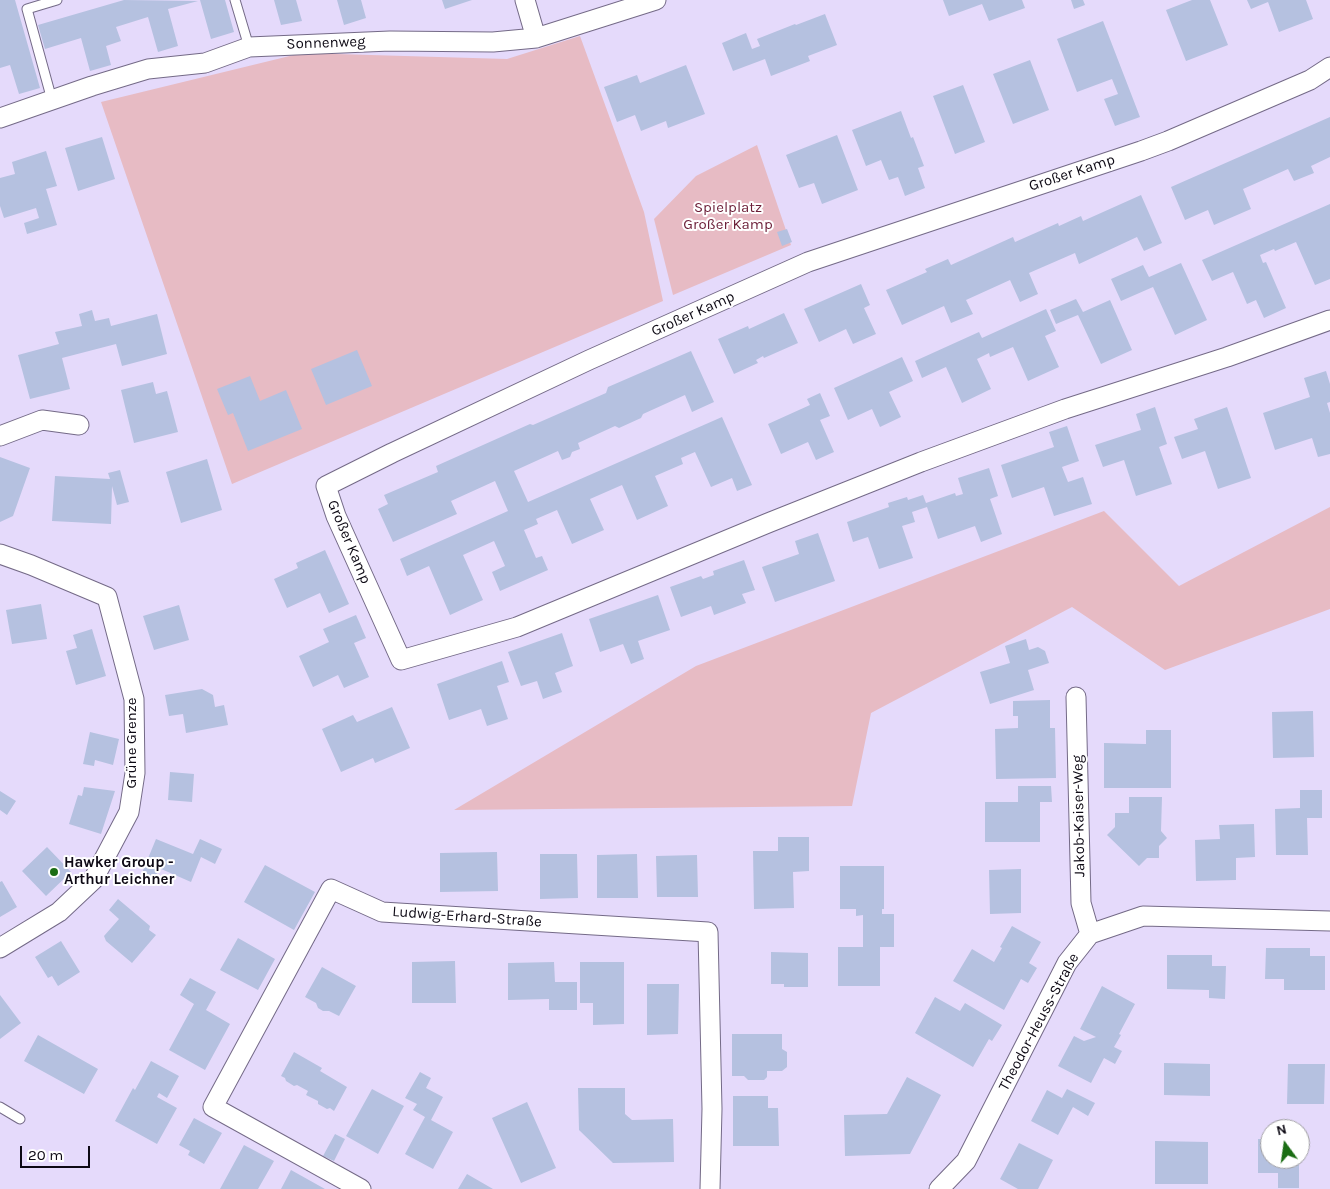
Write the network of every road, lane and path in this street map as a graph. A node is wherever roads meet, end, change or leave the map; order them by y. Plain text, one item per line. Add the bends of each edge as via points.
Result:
1 (58, 0) edge
2 (235, 0) edge
3 (525, 0) edge
4 (656, 0) edge
5 (536, 38) junction
6 (249, 47) junction
7 (1330, 67) edge
8 (52, 100) junction
9 (0, 118) edge
10 (1330, 320) edge
11 (79, 425) dead end
12 (0, 436) edge
13 (0, 554) edge
14 (1076, 697) dead end
15 (1330, 921) edge
16 (1090, 934) junction
17 (0, 948) edge
18 (0, 1107) edge
19 (20, 1119) dead end
20 (360, 1189) edge
21 (710, 1189) edge
22 (939, 1189) edge

1 - 8 lane via 27,9
2 - 6 lane
3 - 5 street
4 - 5 street, Sonnenweg
5 - 6 street, Sonnenweg via 493,42 390,41
6 - 8 street, Sonnenweg via 205,63 148,69
7 - 10 street, Großer Kamp via 1310,80 1168,141 808,262 589,360 326,486 336,516 401,660 517,627 921,462 1065,409
8 - 9 street, Sonnenweg
11 - 12 street via 42,420
13 - 17 street, Grüne Grenze via 107,597 134,699 135,773 129,812 93,880 59,912
14 - 16 street, Jakob-Kaiser-Weg via 1081,903
15 - 16 street via 1143,916
16 - 22 street, Theodor-Heuss-Straße via 1067,963 966,1161
18 - 19 lane
20 - 21 street, Ludwig-Erhard-Straße via 213,1107 331,889 382,912 708,932 712,1109

